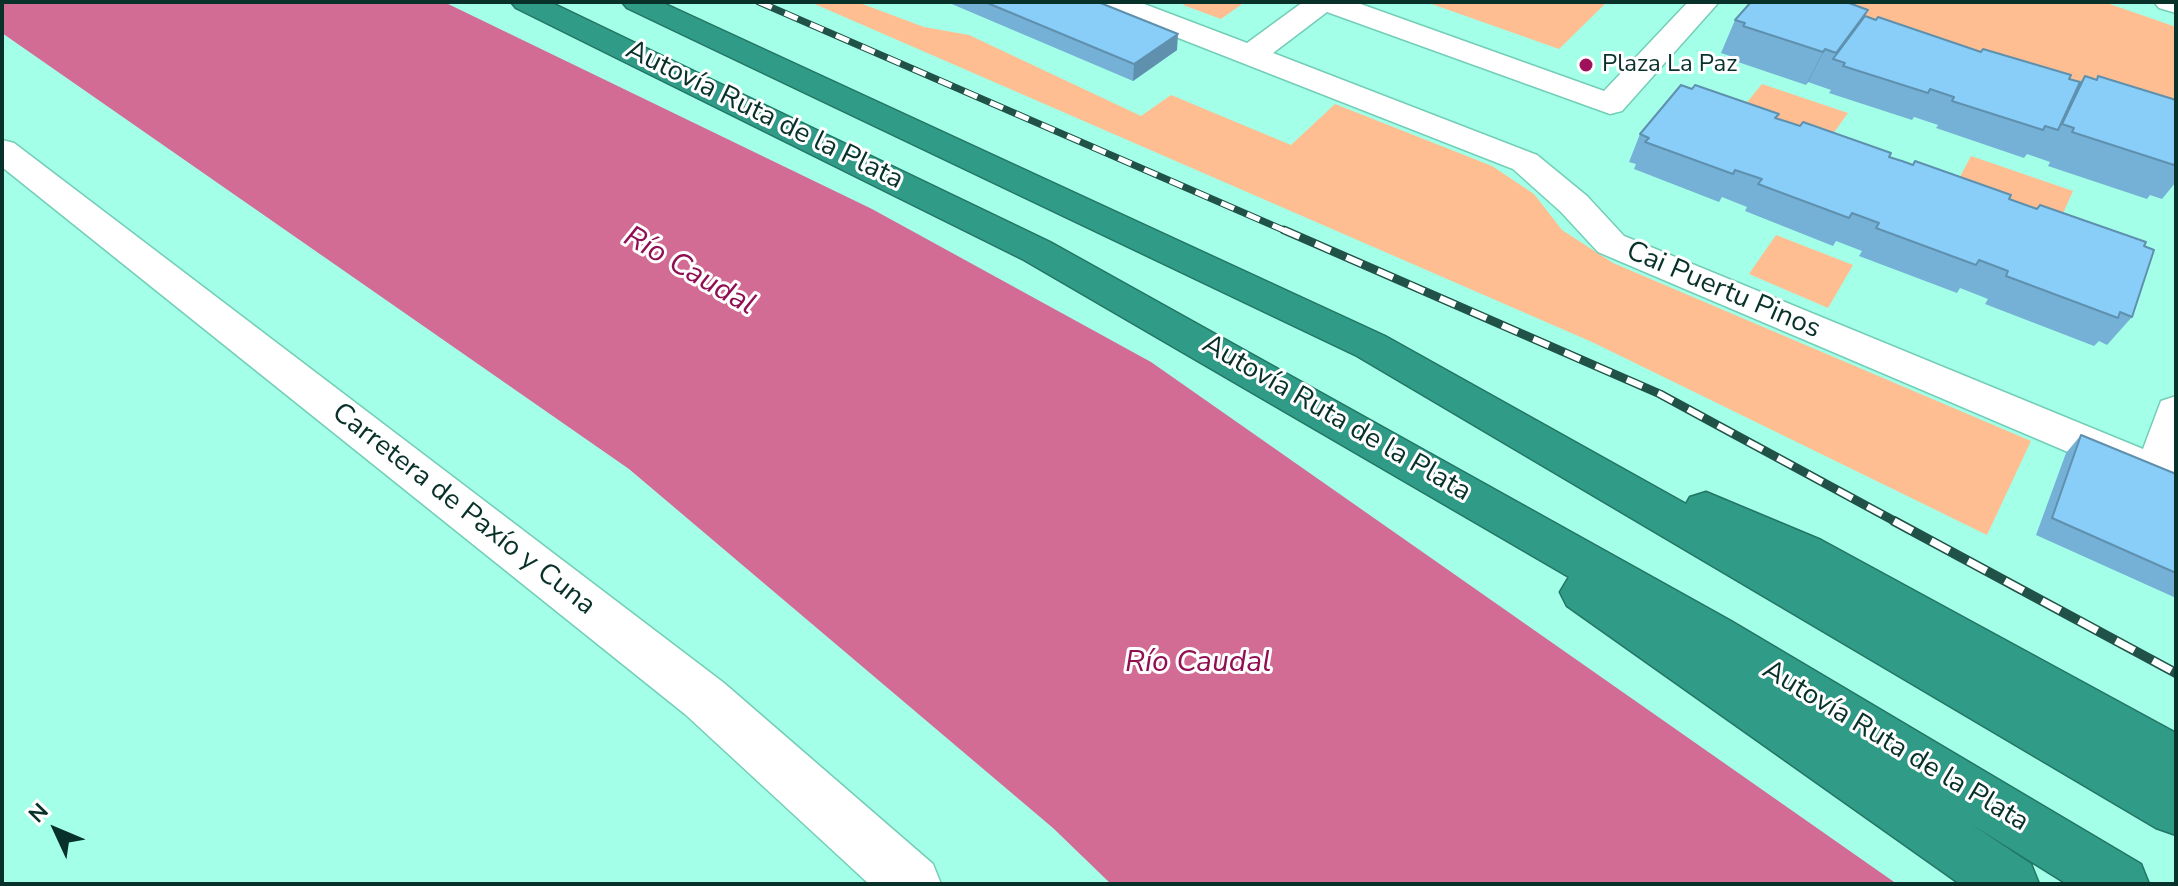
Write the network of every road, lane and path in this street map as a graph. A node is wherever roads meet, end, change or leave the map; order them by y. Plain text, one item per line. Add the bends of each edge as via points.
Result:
1 (526, 2) edge
2 (637, 2) edge
3 (1112, 2) edge
4 (1324, 2) edge
5 (1704, 2) edge
6 (2169, 2) edge
7 (2176, 4) edge
8 (1250, 56) junction
9 (2, 150) edge
10 (1304, 400) junction
11 (1472, 404) junction
12 (2176, 412) edge
13 (2167, 477) edge
14 (2176, 761) edge
15 (2176, 809) edge
16 (912, 884) edge
17 (2010, 884) edge
18 (2120, 884) edge

1 - 10 highway, Autovía Ruta de la Plata via 1037,251
2 - 11 highway, Autovía Ruta de la Plata via 1243,283 1371,346
3 - 8 street, Cai Puertu Pinos
4 - 5 street via 1610,104
4 - 8 street
6 - 7 street
8 - 13 street, Cai Puertu Pinos via 1525,162 1611,244
9 - 16 street, Carretera de Paxío y Cuna via 705,699
10 - 17 highway
10 - 18 highway, Autovía Ruta de la Plata via 1713,636
11 - 14 highway via 1804,554
11 - 15 highway, Autovía Ruta de la Plata
12 - 13 street

